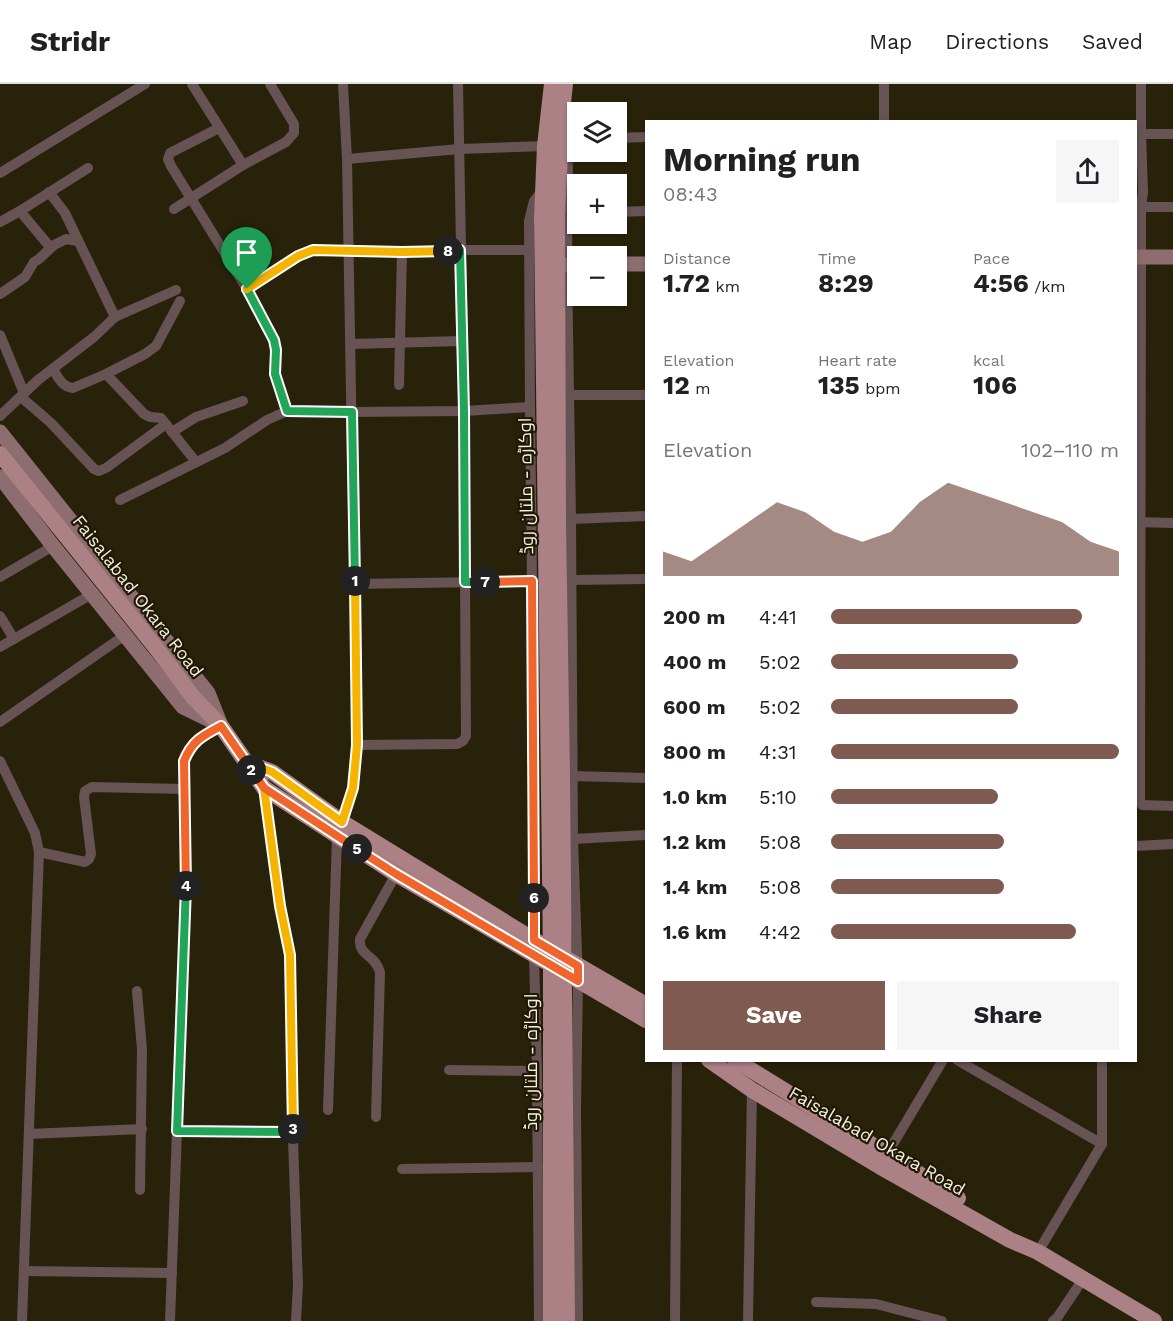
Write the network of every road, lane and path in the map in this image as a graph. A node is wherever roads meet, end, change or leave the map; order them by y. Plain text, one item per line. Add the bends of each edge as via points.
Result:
1 (145, 84) edge
2 (192, 84) edge
3 (270, 84) edge
4 (344, 84) edge
5 (458, 84) edge
6 (552, 84) edge
7 (565, 84) edge
8 (884, 84) edge
9 (1141, 84) edge
10 (562, 112) junction
11 (884, 120) edge
12 (567, 124) edge
13 (219, 128) junction
14 (1138, 134) edge
15 (1173, 134) edge
16 (645, 137) edge
17 (627, 138) edge
18 (545, 146) junction
19 (459, 149) junction
20 (347, 159) junction
21 (569, 162) edge
22 (243, 165) junction
23 (88, 168) dead end
24 (0, 173) edge
25 (543, 190) junction
26 (49, 192) junction
27 (191, 198) junction
28 (1138, 207) edge
29 (1173, 207) edge
30 (174, 209) dead end
31 (20, 211) junction
32 (645, 211) edge
33 (627, 212) edge
34 (561, 215) edge
35 (0, 222) edge
36 (78, 241) junction
37 (568, 246) edge
38 (50, 247) junction
39 (460, 250) junction
40 (529, 250) junction
41 (349, 251) junction
42 (402, 252) junction
43 (1138, 257) edge
44 (1173, 257) edge
45 (627, 264) edge
46 (645, 264) edge
47 (247, 289) junction
48 (0, 294) edge
49 (571, 306) edge
50 (115, 317) junction
51 (0, 335) edge
52 (462, 341) junction
53 (400, 343) junction
54 (351, 344) junction
55 (52, 369) junction
56 (106, 374) junction
57 (399, 385) dead end
58 (1138, 389) edge
59 (22, 395) junction
60 (569, 395) junction
61 (645, 395) edge
62 (243, 401) dead end
63 (530, 407) junction
64 (287, 411) junction
65 (464, 411) junction
66 (352, 412) junction
67 (0, 416) edge
68 (169, 428) junction
69 (0, 432) edge
70 (0, 454) edge
71 (196, 462) junction
72 (0, 477) edge
73 (120, 500) dead end
74 (645, 516) edge
75 (571, 519) junction
76 (1138, 522) edge
77 (1173, 523) edge
78 (53, 546) junction
79 (0, 577) edge
80 (645, 579) edge
81 (572, 580) junction
82 (532, 581) junction
83 (465, 582) junction
84 (355, 584) junction
85 (92, 594) junction
86 (0, 616) edge
87 (125, 635) junction
88 (14, 639) junction
89 (0, 647) edge
90 (0, 723) edge
91 (221, 726) junction
92 (357, 745) junction
93 (0, 761) edge
94 (246, 762) junction
95 (573, 776) junction
96 (645, 778) edge
97 (1138, 778) edge
98 (264, 788) junction
99 (184, 789) junction
100 (1173, 806) edge
101 (340, 829) junction
102 (645, 835) edge
103 (573, 839) junction
104 (1173, 844) edge
105 (1137, 846) edge
106 (39, 852) junction
107 (396, 874) junction
108 (534, 948) junction
109 (578, 973) junction
110 (137, 991) dead end
111 (645, 1005) edge
112 (645, 1019) edge
113 (677, 1062) edge
114 (712, 1062) edge
115 (738, 1062) edge
116 (942, 1062) edge
117 (960, 1062) edge
118 (1102, 1062) edge
119 (449, 1070) dead end
120 (537, 1071) junction
121 (752, 1090) junction
122 (328, 1110) dead end
123 (376, 1117) dead end
124 (142, 1129) junction
125 (177, 1131) junction
126 (293, 1132) junction
127 (29, 1134) junction
128 (1102, 1144) junction
129 (887, 1154) junction
130 (538, 1167) junction
131 (402, 1169) dead end
132 (140, 1190) dead end
133 (1034, 1250) junction
134 (24, 1271) junction
135 (172, 1273) junction
136 (1083, 1279) junction
137 (816, 1302) dead end
138 (1148, 1319) edge
139 (22, 1321) edge
140 (170, 1321) edge
141 (296, 1321) edge
142 (540, 1321) edge
143 (551, 1321) edge
144 (567, 1321) edge
145 (578, 1321) edge
146 (675, 1321) edge
147 (748, 1321) edge
148 (942, 1321) edge
149 (1053, 1321) edge

1 - 24 street
2 - 13 street
3 - 22 street via 294,124 294,133 286,142
4 - 20 street
5 - 19 street
6 - 18 main road, اوکاڑہ - ملتان روڈ
7 - 10 main road, اوکاڑہ - ملتان روڈ
8 - 11 street
9 - 14 street
10 - 12 street
10 - 34 main road, اوکاڑہ - ملتان روڈ
13 - 22 street
13 - 27 street via 170,153 171,166
14 - 15 street
14 - 28 street via 1143,192
16 - 17 street
18 - 19 street
18 - 25 main road, اوکاڑہ - ملتان روڈ
19 - 20 street
19 - 39 street
20 - 41 street
21 - 34 street
22 - 27 street
23 - 26 street
25 - 34 main road, اوکاڑہ - ملتان روڈ
25 - 40 street via 530,214
26 - 31 street
26 - 36 street via 65,213
27 - 30 street
27 - 47 street
28 - 29 street
28 - 43 street
31 - 35 street
31 - 38 street
32 - 33 street
34 - 37 street
34 - 143 main road, اوکاڑہ - ملتان روڈ, bridge via 550,956
34 - 144 main road, اوکاڑہ - ملتان روڈ, bridge via 558,517
36 - 38 street via 66,239
36 - 50 street
38 - 48 street via 33,262 25,277
39 - 40 street
39 - 42 street
39 - 52 street
40 - 63 street
41 - 42 street
41 - 47 street via 313,250
41 - 54 street
42 - 53 street
43 - 44 main road
43 - 58 street
45 - 46 main road
47 - 64 street via 274,340 275,374
49 - 60 street
50 - 55 street
50 - 56 street via 178,295 156,346
51 - 59 street
52 - 53 street
52 - 65 street
53 - 54 street
53 - 57 street
54 - 66 street
55 - 56 street via 64,385 73,388
55 - 59 street
56 - 68 street via 144,414 161,418
58 - 76 street
59 - 67 street
59 - 68 street via 99,471
60 - 61 street
60 - 75 street
62 - 68 street
63 - 65 street
63 - 82 street
64 - 66 street
64 - 71 street
65 - 66 street
65 - 83 street
66 - 84 street
68 - 71 street
69 - 91 main road via 208,693
70 - 91 main road, Faisalabad Okara Road via 193,697
71 - 73 street
72 - 78 main road
74 - 75 street
75 - 81 street
76 - 77 street
76 - 97 street
78 - 79 street
78 - 85 main road
80 - 81 street
81 - 95 street
82 - 83 street
82 - 108 street
83 - 84 street
83 - 92 street via 463,741
84 - 92 street
85 - 87 main road
85 - 88 street
86 - 88 street
87 - 90 street
87 - 91 main road via 183,706
88 - 89 street
91 - 94 main road, Faisalabad Okara Road
91 - 99 street via 199,738 189,749 184,761
92 - 101 street via 353,788
93 - 106 street via 35,833
94 - 98 main road, Faisalabad Okara Road
94 - 101 main road, Faisalabad Okara Road via 272,772
95 - 96 street
95 - 103 street
97 - 100 street via 1142,806
98 - 101 main road, Faisalabad Okara Road
98 - 126 street via 290,955
99 - 106 street via 92,787 84,797 89,859 85,862
99 - 125 street via 186,887
101 - 107 main road, Faisalabad Okara Road
101 - 108 main road, Faisalabad Okara Road
101 - 122 street
102 - 103 street
103 - 109 street
104 - 105 street
106 - 127 street
107 - 108 main road, Faisalabad Okara Road
107 - 123 street via 359,944 375,960 380,972
108 - 109 main road, Faisalabad Okara Road
108 - 120 street
109 - 111 main road, Faisalabad Okara Road
109 - 112 main road, Faisalabad Okara Road
109 - 145 street
110 - 124 street
113 - 146 street
114 - 121 main road, Faisalabad Okara Road
115 - 129 main road, Faisalabad Okara Road
116 - 129 street
117 - 128 street
118 - 128 street
119 - 120 street
120 - 130 street
121 - 133 main road, Faisalabad Okara Road via 879,1166
121 - 147 street
124 - 127 street
124 - 132 street
125 - 126 street
125 - 135 street
126 - 141 street
127 - 134 street
128 - 133 street
129 - 133 main road, Faisalabad Okara Road via 1014,1233
130 - 131 street
130 - 142 street
133 - 136 main road, Faisalabad Okara Road
134 - 135 street
134 - 139 street
135 - 140 street
136 - 138 main road, Faisalabad Okara Road
136 - 149 street
137 - 148 street via 876,1304

